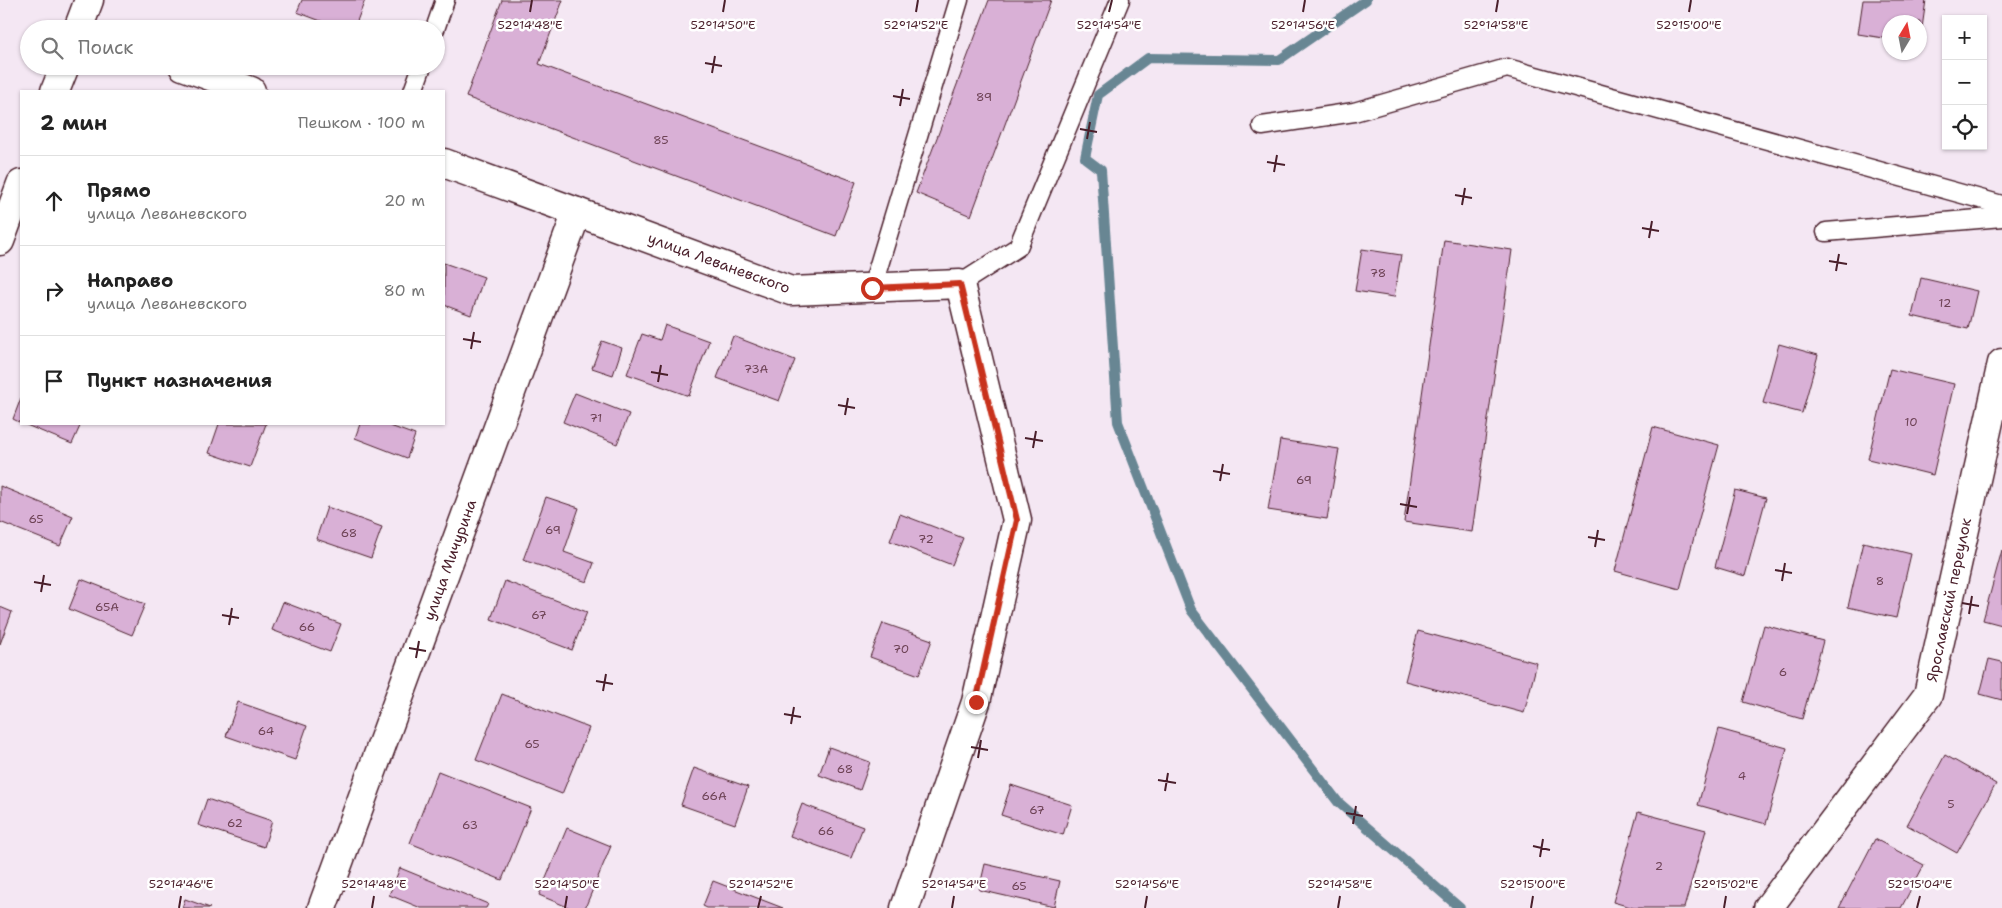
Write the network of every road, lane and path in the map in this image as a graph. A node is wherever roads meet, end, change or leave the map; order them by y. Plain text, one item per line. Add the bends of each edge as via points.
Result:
1 (89, 0) edge
2 (445, 0) edge
3 (958, 0) edge
4 (1120, 0) edge
5 (83, 20) edge
6 (438, 20) edge
7 (61, 75) edge
8 (207, 75) edge
9 (419, 75) edge
10 (55, 90) edge
11 (248, 90) edge
12 (413, 90) edge
13 (1262, 126) dead end
14 (445, 163) edge
15 (20, 186) edge
16 (2002, 205) edge
17 (577, 212) junction
18 (2002, 217) edge
19 (3, 223) edge
20 (1826, 232) dead end
21 (960, 284) junction
22 (872, 288) junction
23 (2002, 362) edge
24 (322, 908) edge
25 (905, 908) edge
26 (1768, 908) edge

1 - 5 street
2 - 6 lane
3 - 22 lane
4 - 21 lane via 1018,247
7 - 10 street
8 - 11 street
9 - 12 lane
13 - 16 lane via 1354,112 1507,68
14 - 17 street, улица Леваневского
15 - 19 street
17 - 22 street, улица Леваневского via 791,291
17 - 24 street, улица Мичурина
18 - 20 lane
21 - 22 street, улица Леваневского
21 - 25 street via 1017,520 976,702
23 - 26 street, Ярославский переулок via 1928,695

